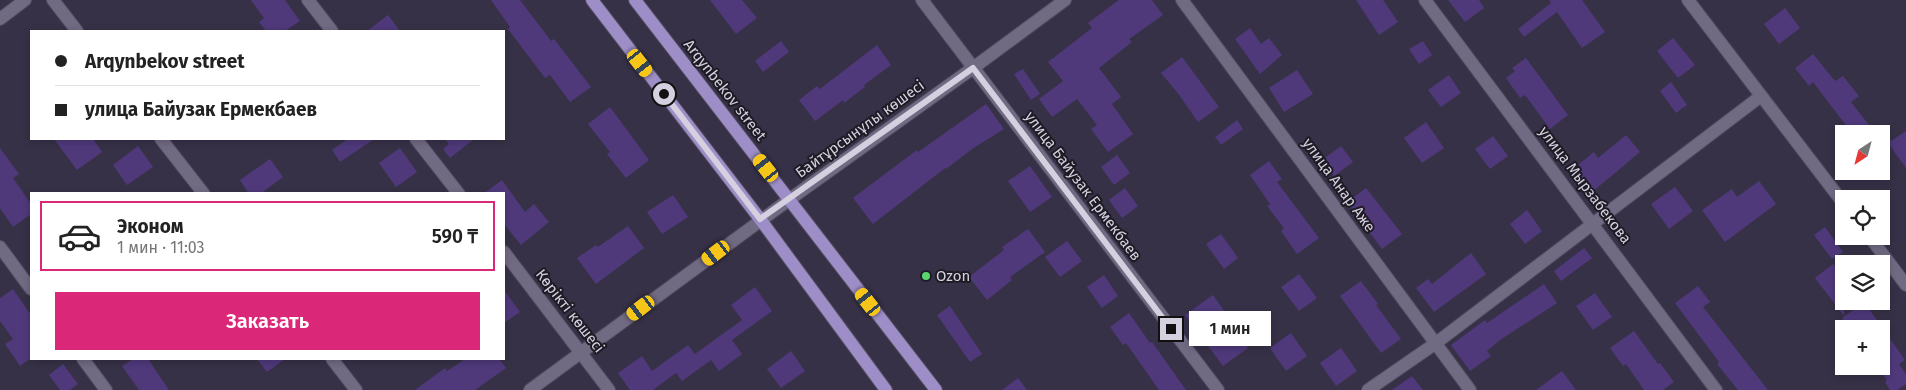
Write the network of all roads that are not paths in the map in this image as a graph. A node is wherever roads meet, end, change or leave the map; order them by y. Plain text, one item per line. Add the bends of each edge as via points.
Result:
1 (25, 0) edge
2 (53, 0) edge
3 (308, 0) edge
4 (592, 0) edge
5 (635, 0) edge
6 (922, 0) edge
7 (1065, 0) edge
8 (1182, 0) edge
9 (1426, 0) edge
10 (1688, 0) edge
11 (0, 19) edge
12 (76, 30) edge
13 (331, 30) edge
14 (973, 68) junction
15 (1761, 96) junction
16 (162, 140) edge
17 (417, 140) edge
18 (202, 192) edge
19 (456, 192) edge
20 (1835, 192) edge
21 (790, 199) junction
22 (760, 219) junction
23 (1593, 223) junction
24 (1876, 245) edge
25 (0, 247) edge
26 (505, 253) edge
27 (1905, 283) edge
28 (30, 288) edge
29 (1436, 344) junction
30 (582, 353) junction
31 (84, 360) edge
32 (333, 360) edge
33 (106, 390) edge
34 (356, 390) edge
35 (530, 390) edge
36 (609, 390) edge
37 (886, 390) edge
38 (936, 390) edge
39 (1218, 390) edge
40 (1368, 390) edge
41 (1470, 390) edge
42 (1716, 390) edge

1 - 11 street
2 - 12 street
3 - 13 street
4 - 22 main road
5 - 21 main road, Arqynbekov street
6 - 14 street, улица Байузак Ермекбаев
7 - 14 street, Байтұрсынұлы көшесі
8 - 29 street, улица Анар Аже
9 - 23 street, улица Мырзабекова
10 - 15 street
14 - 21 street, Байтұрсынұлы көшесі
14 - 39 street, улица Байузак Ермекбаев
15 - 20 street
15 - 23 street
16 - 18 street
17 - 19 street
21 - 22 street, Байтұрсынұлы көшесі
21 - 38 main road, Arqynbekov street
22 - 30 street, Байтұрсынұлы көшесі
22 - 37 main road
23 - 29 street
23 - 42 street, улица Мырзабекова
24 - 27 street
25 - 28 street
26 - 30 street, Көрікті көшесі
29 - 40 street
29 - 41 street, улица Анар Аже
30 - 35 street, Байтұрсынұлы көшесі
30 - 36 street, Көрікті көшесі
31 - 33 street
32 - 34 street

